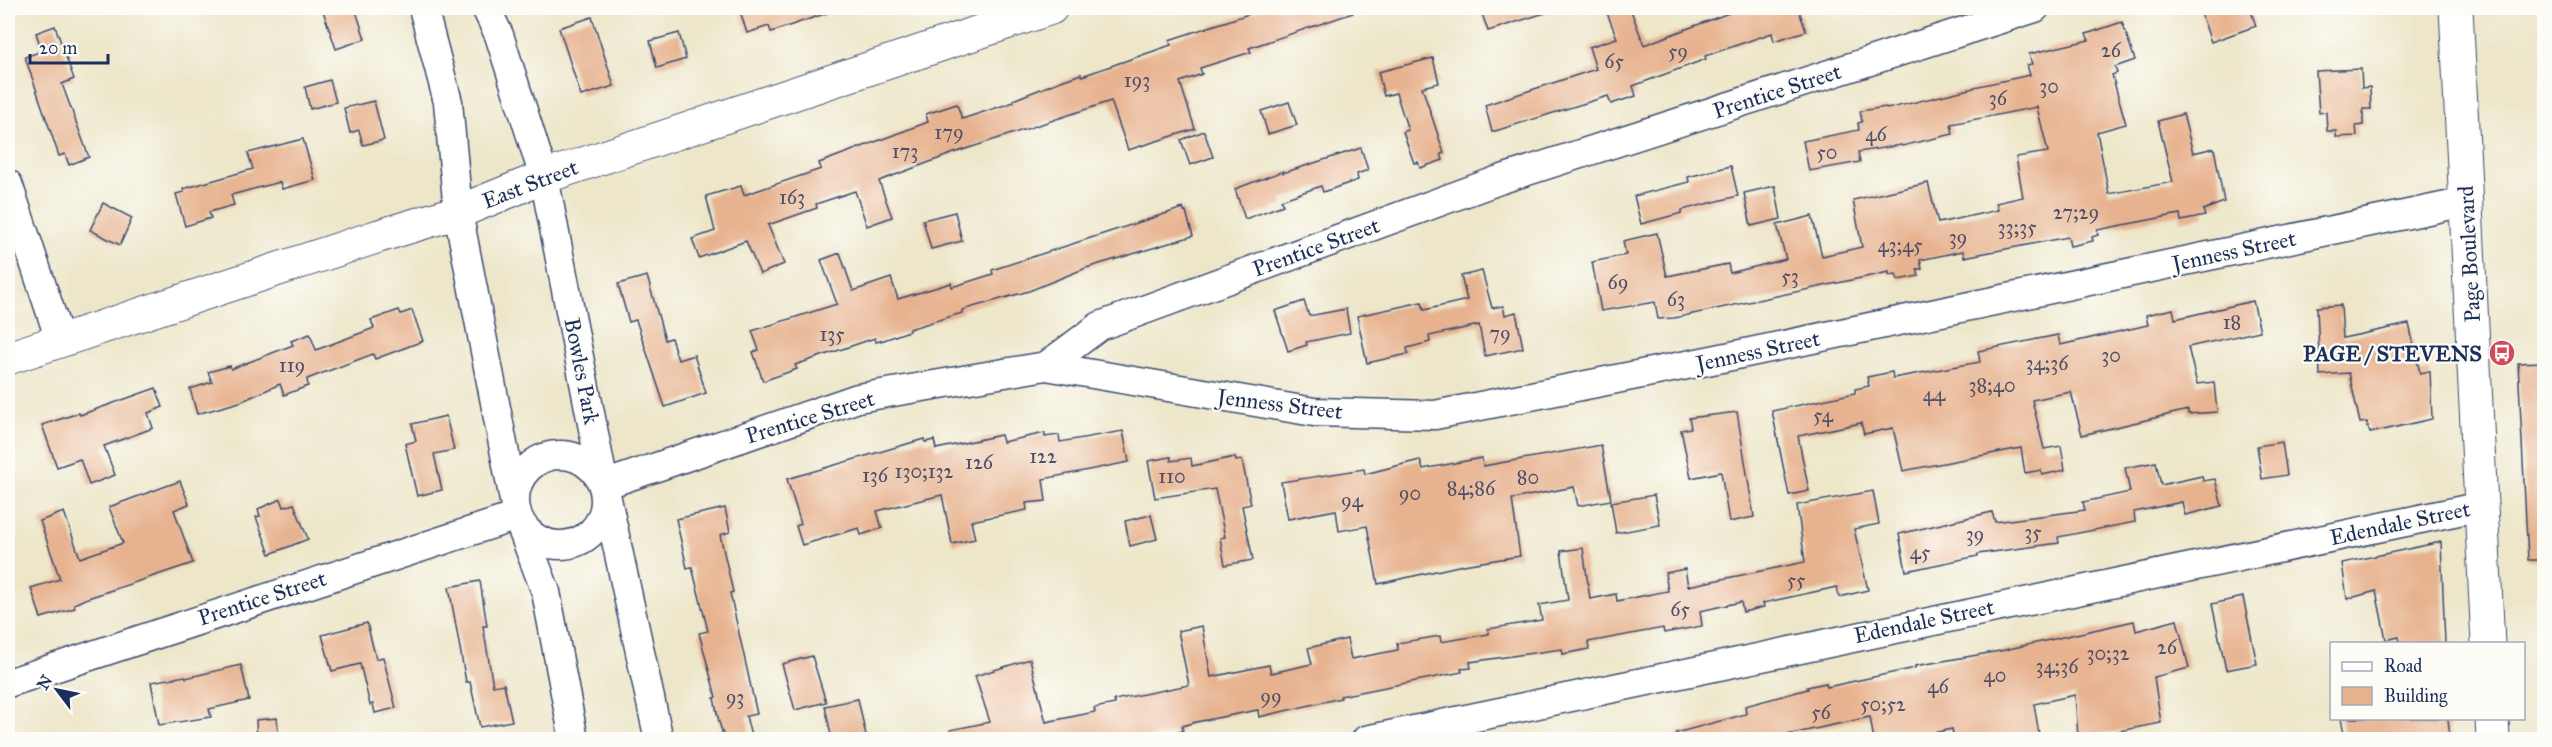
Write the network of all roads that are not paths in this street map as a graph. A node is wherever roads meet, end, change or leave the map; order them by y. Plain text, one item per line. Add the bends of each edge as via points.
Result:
1 (423, 8) edge
2 (486, 8) edge
3 (1051, 8) edge
4 (2035, 8) edge
5 (2456, 8) edge
6 (544, 177) junction
7 (8, 184) edge
8 (2466, 202) junction
9 (458, 212) junction
10 (60, 340) junction
11 (8, 358) edge
12 (1046, 366) junction
13 (604, 485) junction
14 (2482, 506) junction
15 (518, 516) junction
16 (2488, 642) edge
17 (8, 683) edge
18 (2492, 720) edge
19 (574, 740) edge
20 (659, 740) edge
21 (1366, 740) edge
22 (2493, 740) edge

1 - 9 street via 448,102
2 - 6 street, Bowles Park
3 - 6 main road, East Street
4 - 12 street, Prentice Street via 1499,180 1100,326
5 - 8 main road, Page Boulevard
6 - 9 main road, East Street
6 - 13 street, Bowles Park
7 - 10 street
8 - 12 street, Jenness Street via 1717,360 1436,415 1314,412
8 - 14 main road, Page Boulevard
9 - 10 main road, East Street
9 - 15 street
10 - 11 main road, East Street
12 - 13 street, Prentice Street via 858,398
13 - 15 street via 606,508 596,530 576,543 552,546 541,541 531,536
13 - 15 street via 595,470 580,459 563,454 545,457 530,466 519,481 515,498
13 - 20 street, Bowles Park
14 - 16 main road, Page Boulevard
14 - 21 street, Edendale Street
15 - 17 street, Prentice Street
15 - 19 street via 546,592
18 - 22 main road

